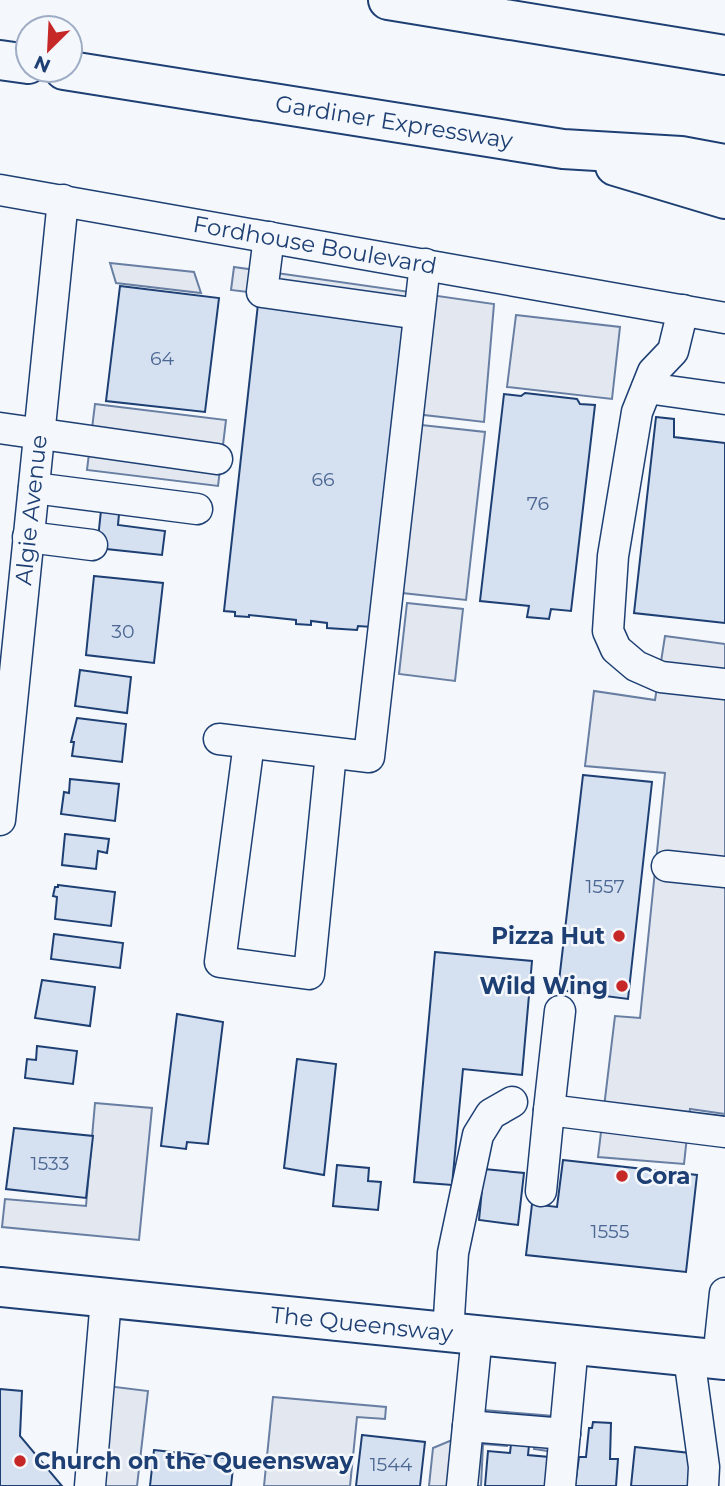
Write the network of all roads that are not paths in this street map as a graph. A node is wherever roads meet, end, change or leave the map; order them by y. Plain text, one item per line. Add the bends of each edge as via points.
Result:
1 (388, 0) edge
2 (725, 55) edge
3 (84, 73) edge
4 (564, 149) junction
5 (725, 164) edge
6 (0, 190) edge
7 (725, 199) edge
8 (63, 200) junction
9 (269, 237) junction
10 (425, 264) junction
11 (683, 310) junction
12 (419, 314) junction
13 (725, 318) edge
14 (647, 388) junction
15 (725, 399) edge
16 (0, 428) edge
17 (39, 433) junction
18 (217, 459) dead end
19 (34, 488) junction
20 (197, 509) dead end
21 (28, 537) junction
22 (92, 545) dead end
23 (725, 684) edge
24 (219, 739) dead end
25 (249, 743) junction
26 (331, 753) junction
27 (0, 820) edge
28 (667, 866) dead end
29 (725, 872) edge
30 (560, 1012) dead end
31 (512, 1102) dead end
32 (549, 1110) junction
33 (725, 1132) edge
34 (541, 1191) dead end
35 (0, 1287) edge
36 (725, 1293) edge
37 (106, 1299) junction
38 (462, 1334) junction
39 (573, 1345) junction
40 (711, 1359) edge
41 (468, 1426) junction
42 (565, 1434) junction
43 (90, 1486) edge
44 (462, 1486) edge
45 (560, 1486) edge
46 (703, 1486) edge

1 - 2 main road
3 - 4 main road, Gardiner Expressway
4 - 5 main road, Gardiner Expressway via 681,156
4 - 7 main road
6 - 8 street, Fordhouse Boulevard
8 - 9 street, Fordhouse Boulevard
8 - 17 street, Algie Avenue
9 - 10 street, Fordhouse Boulevard
9 - 12 street via 262,292
10 - 11 street, Fordhouse Boulevard
10 - 12 street
11 - 13 street, Fordhouse Boulevard
11 - 14 street via 673,351 653,372
12 - 26 street via 369,757
14 - 15 street
14 - 23 street via 637,412 612,556 608,631 615,649 636,666 661,677
16 - 17 street
17 - 18 street
17 - 19 street, Algie Avenue
19 - 20 street
19 - 21 street, Algie Avenue
21 - 22 street
21 - 27 street, Algie Avenue
24 - 25 street
25 - 26 street
25 - 26 street via 220,962 309,974
28 - 29 street
30 - 32 street
31 - 38 street via 491,1114 478,1135 453,1253
32 - 33 street
32 - 34 street
35 - 37 main road, The Queensway
36 - 40 street
37 - 38 main road, The Queensway
37 - 43 street
38 - 39 main road, The Queensway
38 - 41 street
39 - 40 main road, The Queensway
39 - 42 street
40 - 46 street
41 - 42 street
41 - 44 street
42 - 45 street

